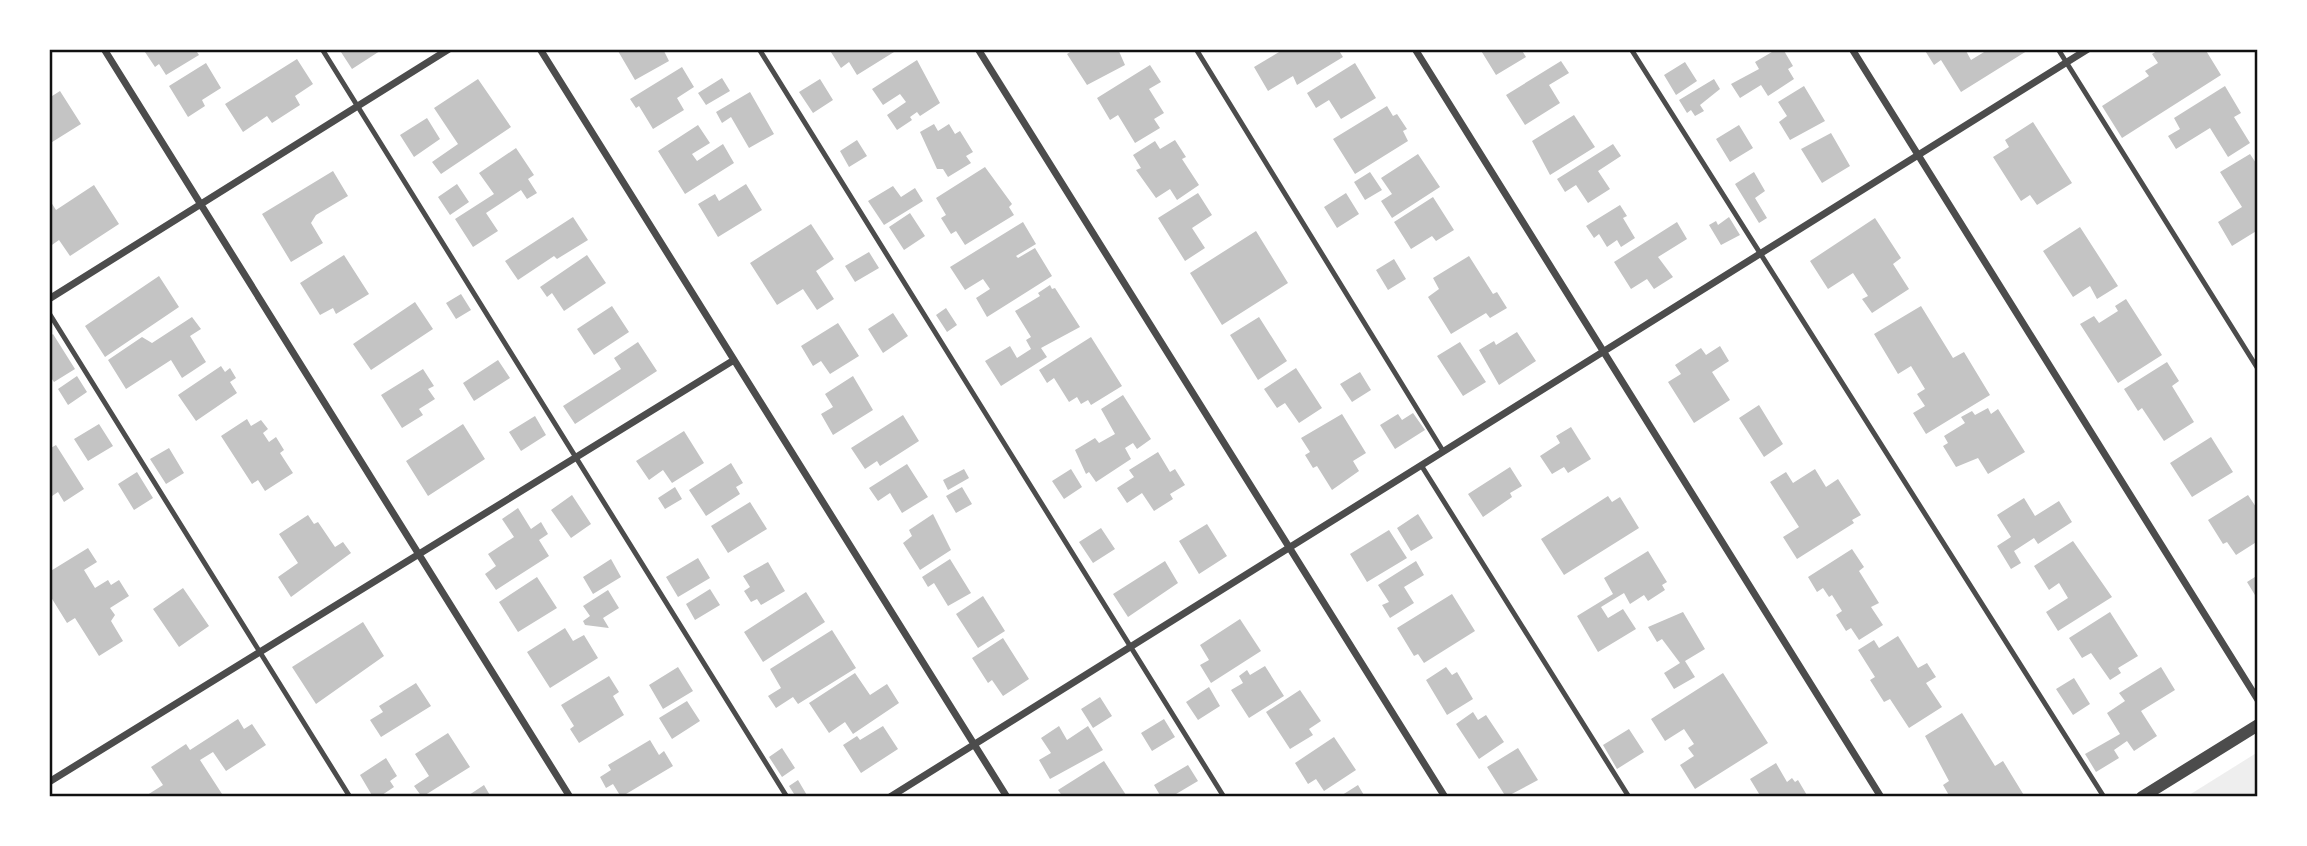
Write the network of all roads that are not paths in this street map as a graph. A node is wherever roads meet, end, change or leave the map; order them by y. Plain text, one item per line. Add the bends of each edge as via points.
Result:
1 (104, 49) edge
2 (322, 49) edge
3 (449, 49) edge
4 (540, 49) edge
5 (759, 49) edge
6 (978, 49) edge
7 (1196, 49) edge
8 (1415, 49) edge
9 (1632, 49) edge
10 (1852, 49) edge
11 (2058, 49) edge
12 (2088, 49) edge
13 (2066, 62) junction
14 (358, 106) junction
15 (1918, 156) junction
16 (201, 204) junction
17 (1759, 254) junction
18 (49, 299) edge
19 (49, 313) edge
20 (1603, 351) junction
21 (734, 360) junction
22 (2258, 369) edge
23 (1443, 451) junction
24 (575, 458) junction
25 (1421, 465) junction
26 (1289, 547) junction
27 (419, 555) junction
28 (1130, 647) junction
29 (260, 653) junction
30 (2258, 700) edge
31 (2258, 725) edge
32 (974, 744) junction
33 (49, 782) edge
34 (350, 797) edge
35 (570, 797) edge
36 (787, 797) edge
37 (890, 797) edge
38 (1007, 797) edge
39 (1224, 797) edge
40 (1445, 797) edge
41 (1629, 797) edge
42 (1881, 797) edge
43 (2104, 797) edge
44 (2142, 797) edge

1 - 16 street
2 - 14 lane
3 - 14 street
4 - 21 street
5 - 28 lane
6 - 26 street
7 - 23 lane
8 - 20 street
9 - 17 lane
10 - 15 street
11 - 13 lane
12 - 13 street
13 - 15 street
13 - 22 lane
14 - 16 street
14 - 24 lane
15 - 17 street
15 - 30 street
16 - 18 street
16 - 27 street
17 - 20 street
17 - 43 lane
19 - 29 lane
20 - 23 street
20 - 42 street
21 - 24 street
21 - 32 street
23 - 25 street
24 - 27 street
24 - 36 lane
25 - 26 street
25 - 41 lane
26 - 28 street
26 - 40 street
27 - 29 street
27 - 35 street
28 - 32 street
28 - 39 lane
29 - 33 street
29 - 34 lane
31 - 44 street
32 - 37 street
32 - 38 street

